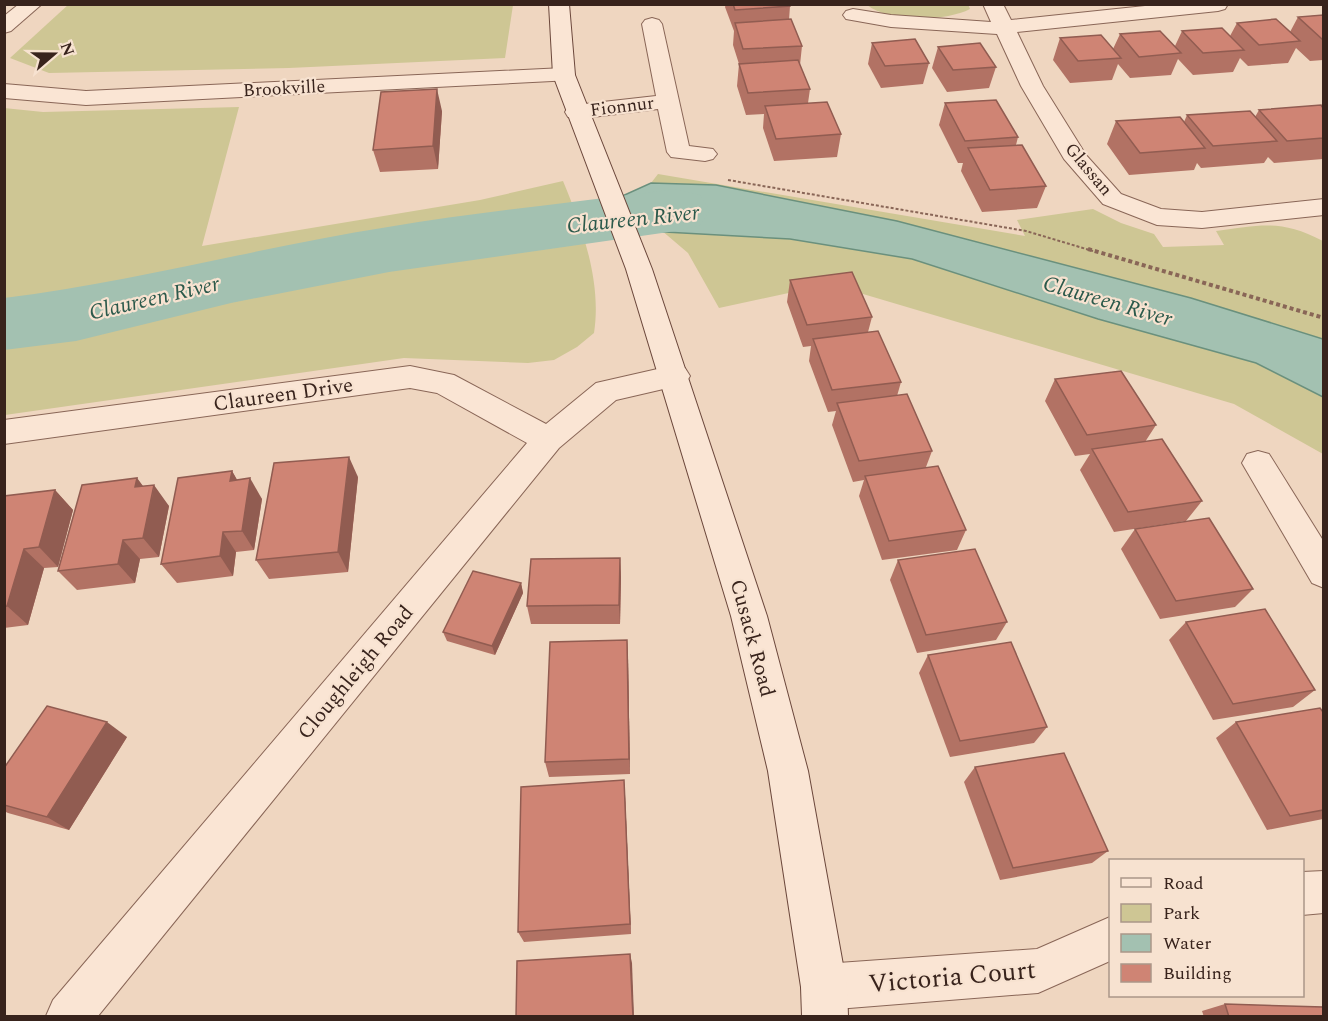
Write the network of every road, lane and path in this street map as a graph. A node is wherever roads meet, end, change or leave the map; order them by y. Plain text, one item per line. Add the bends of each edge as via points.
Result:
1 (32, 4) edge
2 (559, 4) edge
3 (993, 4) edge
4 (1218, 5) edge
5 (853, 15) dead end
6 (652, 24) dead end
7 (4, 27) edge
8 (1003, 27) junction
9 (564, 75) junction
10 (4, 91) edge
11 (668, 101) junction
12 (576, 112) junction
13 (705, 154) dead end
14 (722, 179) dead end
15 (1319, 212) edge
16 (1323, 318) edge
17 (675, 376) junction
18 (4, 432) edge
19 (548, 440) junction
20 (1258, 463) dead end
21 (1312, 533) edge
22 (1323, 573) edge
23 (1323, 892) edge
24 (1304, 894) edge
25 (1109, 939) edge
26 (825, 1002) edge
27 (69, 1017) edge

1 - 7 street
2 - 9 street, Cusack Road
3 - 8 street, Glassan
4 - 8 street
5 - 8 street
6 - 11 street, Fionnur
8 - 15 street, Glassan via 1032,86 1077,159 1112,199 1157,217 1202,220
9 - 10 street, Brookville via 86,98
9 - 12 street, Cusack Road
11 - 12 street, Fionnur
11 - 13 street, Fionnur via 679,152
12 - 17 street, Cusack Road via 639,269
14 - 16 path via 1026,231
17 - 19 street, Cloughleigh Road via 607,391
17 - 26 street, Cusack Road via 749,616 788,771
18 - 19 street, Claureen Drive via 410,377 444,383
19 - 27 street, Cloughleigh Road
20 - 21 street
21 - 22 street
23 - 24 street
25 - 26 street, Victoria Court via 1038,971

